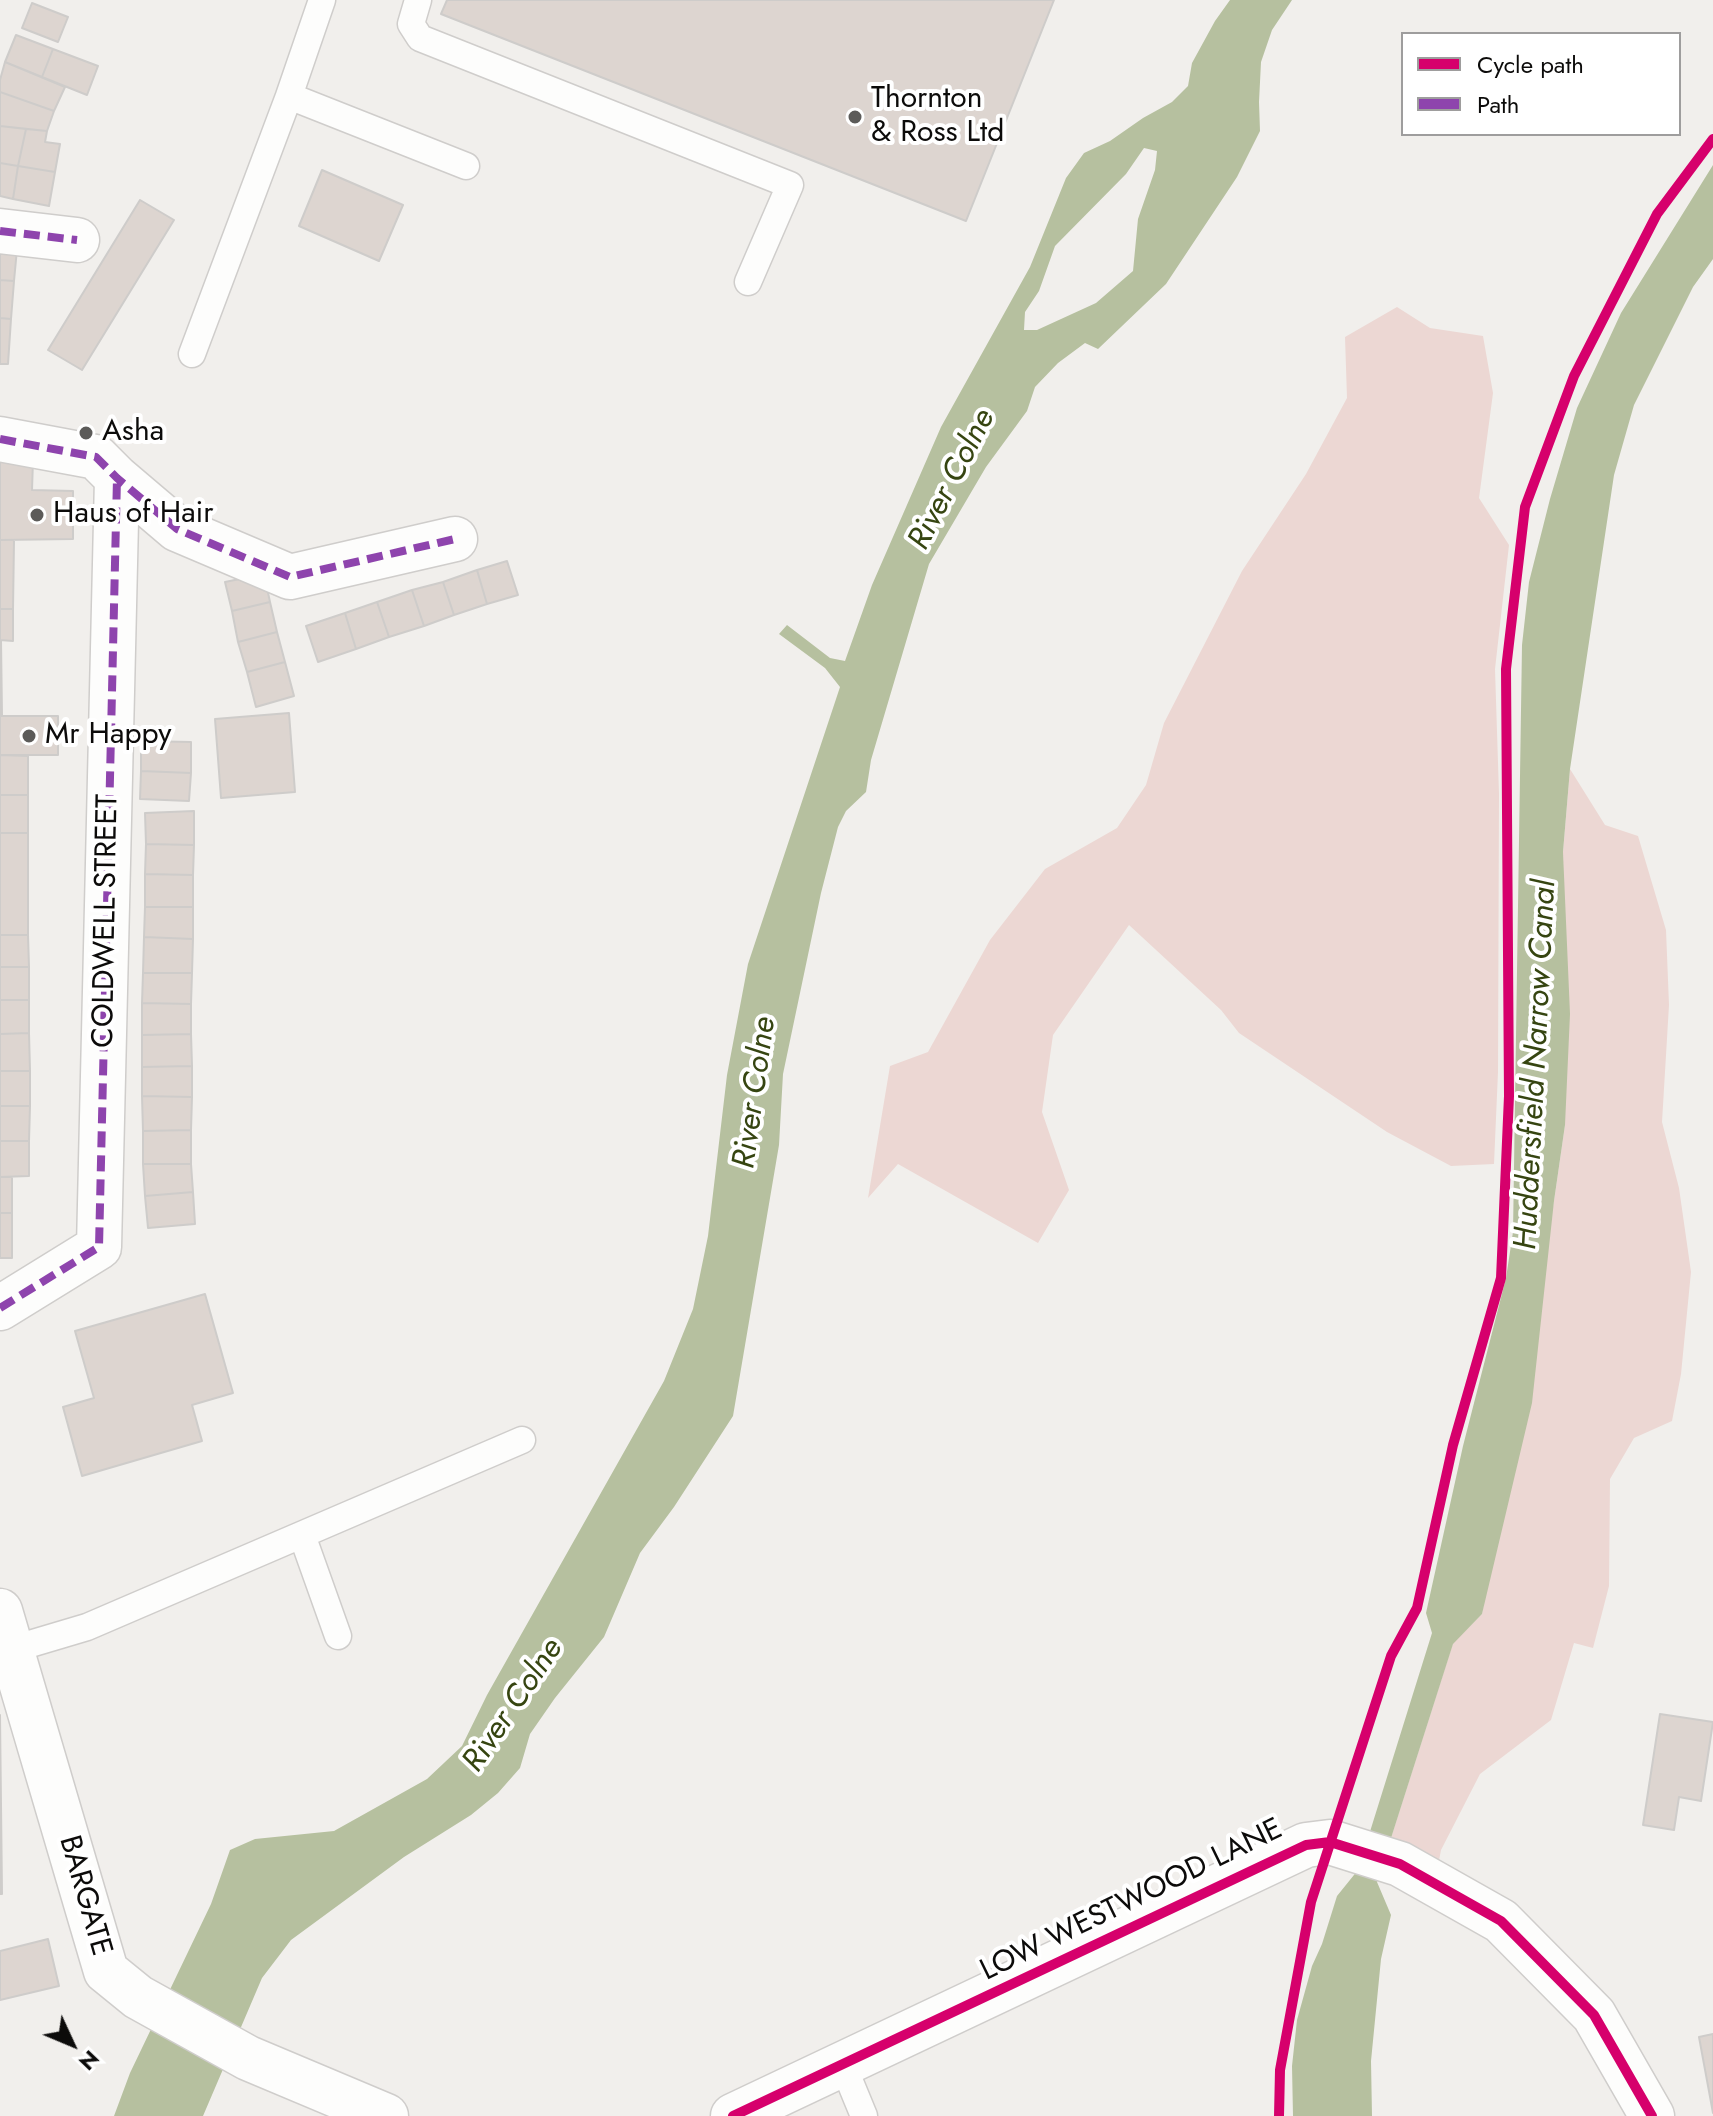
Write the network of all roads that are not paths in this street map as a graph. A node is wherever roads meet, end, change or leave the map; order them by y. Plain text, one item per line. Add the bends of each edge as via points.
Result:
1 (322, 0) edge
2 (418, 0) edge
3 (289, 96) junction
4 (466, 166) dead end
5 (0, 231) edge
6 (77, 240) dead end
7 (748, 282) dead end
8 (192, 354) dead end
9 (0, 439) edge
10 (117, 478) junction
11 (455, 539) dead end
12 (0, 1308) edge
13 (522, 1440) dead end
14 (302, 1535) junction
15 (7, 1630) edge
16 (338, 1636) dead end
17 (843, 2065) junction
18 (386, 2116) edge
19 (733, 2116) edge
20 (864, 2116) edge
21 (1652, 2116) edge

1 - 3 lane
2 - 7 lane via 411,24 420,38 790,185
3 - 4 lane
3 - 8 lane
5 - 6 street
9 - 10 street via 96,457
10 - 11 street via 177,529 290,577
10 - 12 street, COLDWELL STREET via 99,1247
13 - 14 lane
14 - 15 lane via 87,1627
14 - 16 lane
15 - 18 street, BARGATE via 106,1971 138,1997 248,2058
17 - 19 street, LOW WESTWOOD LANE
17 - 20 lane
17 - 21 street, LOW WESTWOOD LANE via 1306,1845 1330,1842 1400,1864 1501,1921 1594,2015

